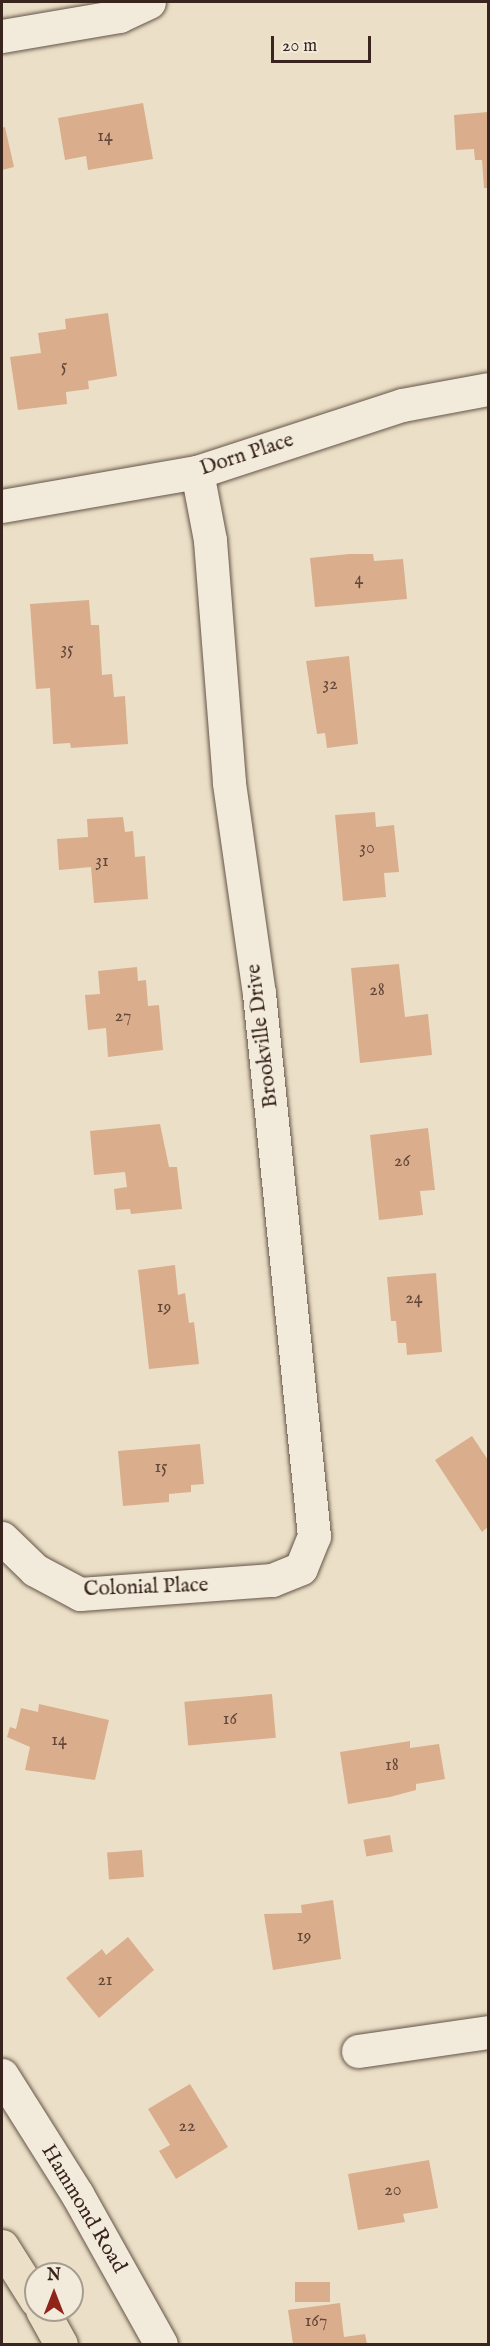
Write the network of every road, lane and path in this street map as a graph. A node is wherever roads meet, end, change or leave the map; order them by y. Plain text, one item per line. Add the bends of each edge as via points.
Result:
1 (149, 2) edge
2 (2, 36) edge
3 (489, 390) edge
4 (197, 472) junction
5 (2, 506) edge
6 (2, 1538) edge
7 (272, 1580) joint
8 (489, 2032) edge
9 (358, 2051) dead end
10 (2, 2075) edge
11 (2, 2246) edge
12 (24, 2281) edge
13 (49, 2322) edge
14 (61, 2344) edge
15 (161, 2344) edge

1 - 2 street via 119,16
3 - 4 street, Dorn Place via 402,405
4 - 5 street, Dorn Place
4 - 7 street, Brookville Drive via 210,540 229,782 259,994 311,1487 314,1536 301,1568
6 - 7 street, Colonial Place via 35,1570 80,1594
8 - 9 street
10 - 15 street, Hammond Road via 77,2194
11 - 12 highway
13 - 14 highway

